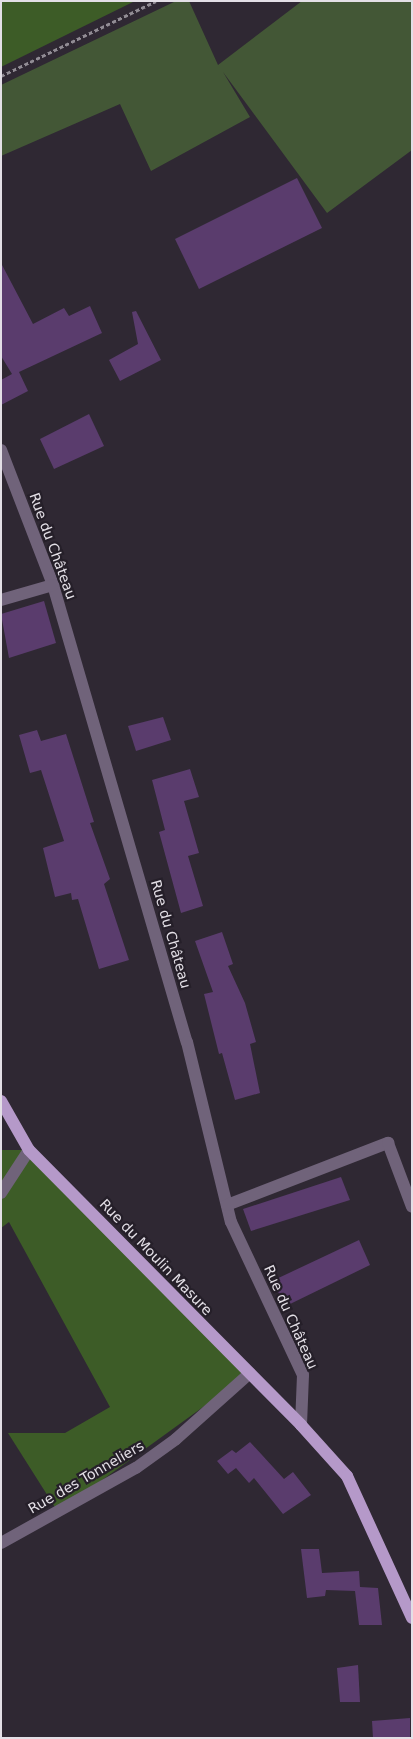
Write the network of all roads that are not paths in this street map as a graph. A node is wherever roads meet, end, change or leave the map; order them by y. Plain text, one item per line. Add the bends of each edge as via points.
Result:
1 (1, 450) edge
2 (53, 585) junction
3 (1, 600) edge
4 (1, 1101) edge
5 (29, 1150) junction
6 (1, 1193) edge
7 (227, 1205) junction
8 (412, 1207) edge
9 (250, 1372) junction
10 (301, 1425) junction
11 (1, 1544) edge
12 (412, 1618) edge

1 - 2 street, Rue du Château
2 - 3 street
2 - 7 street, Rue du Château via 187,1042
4 - 5 main road, Rue du Moulin Masure
5 - 6 street
5 - 9 main road, Rue du Moulin Masure
7 - 8 street via 388,1143
7 - 10 street, Rue du Château via 231,1222 303,1375
9 - 10 main road, Rue du Moulin Masure
9 - 11 street, Rue des Tonneliers via 176,1439 136,1468
10 - 12 main road, Rue du Moulin Masure via 348,1476

